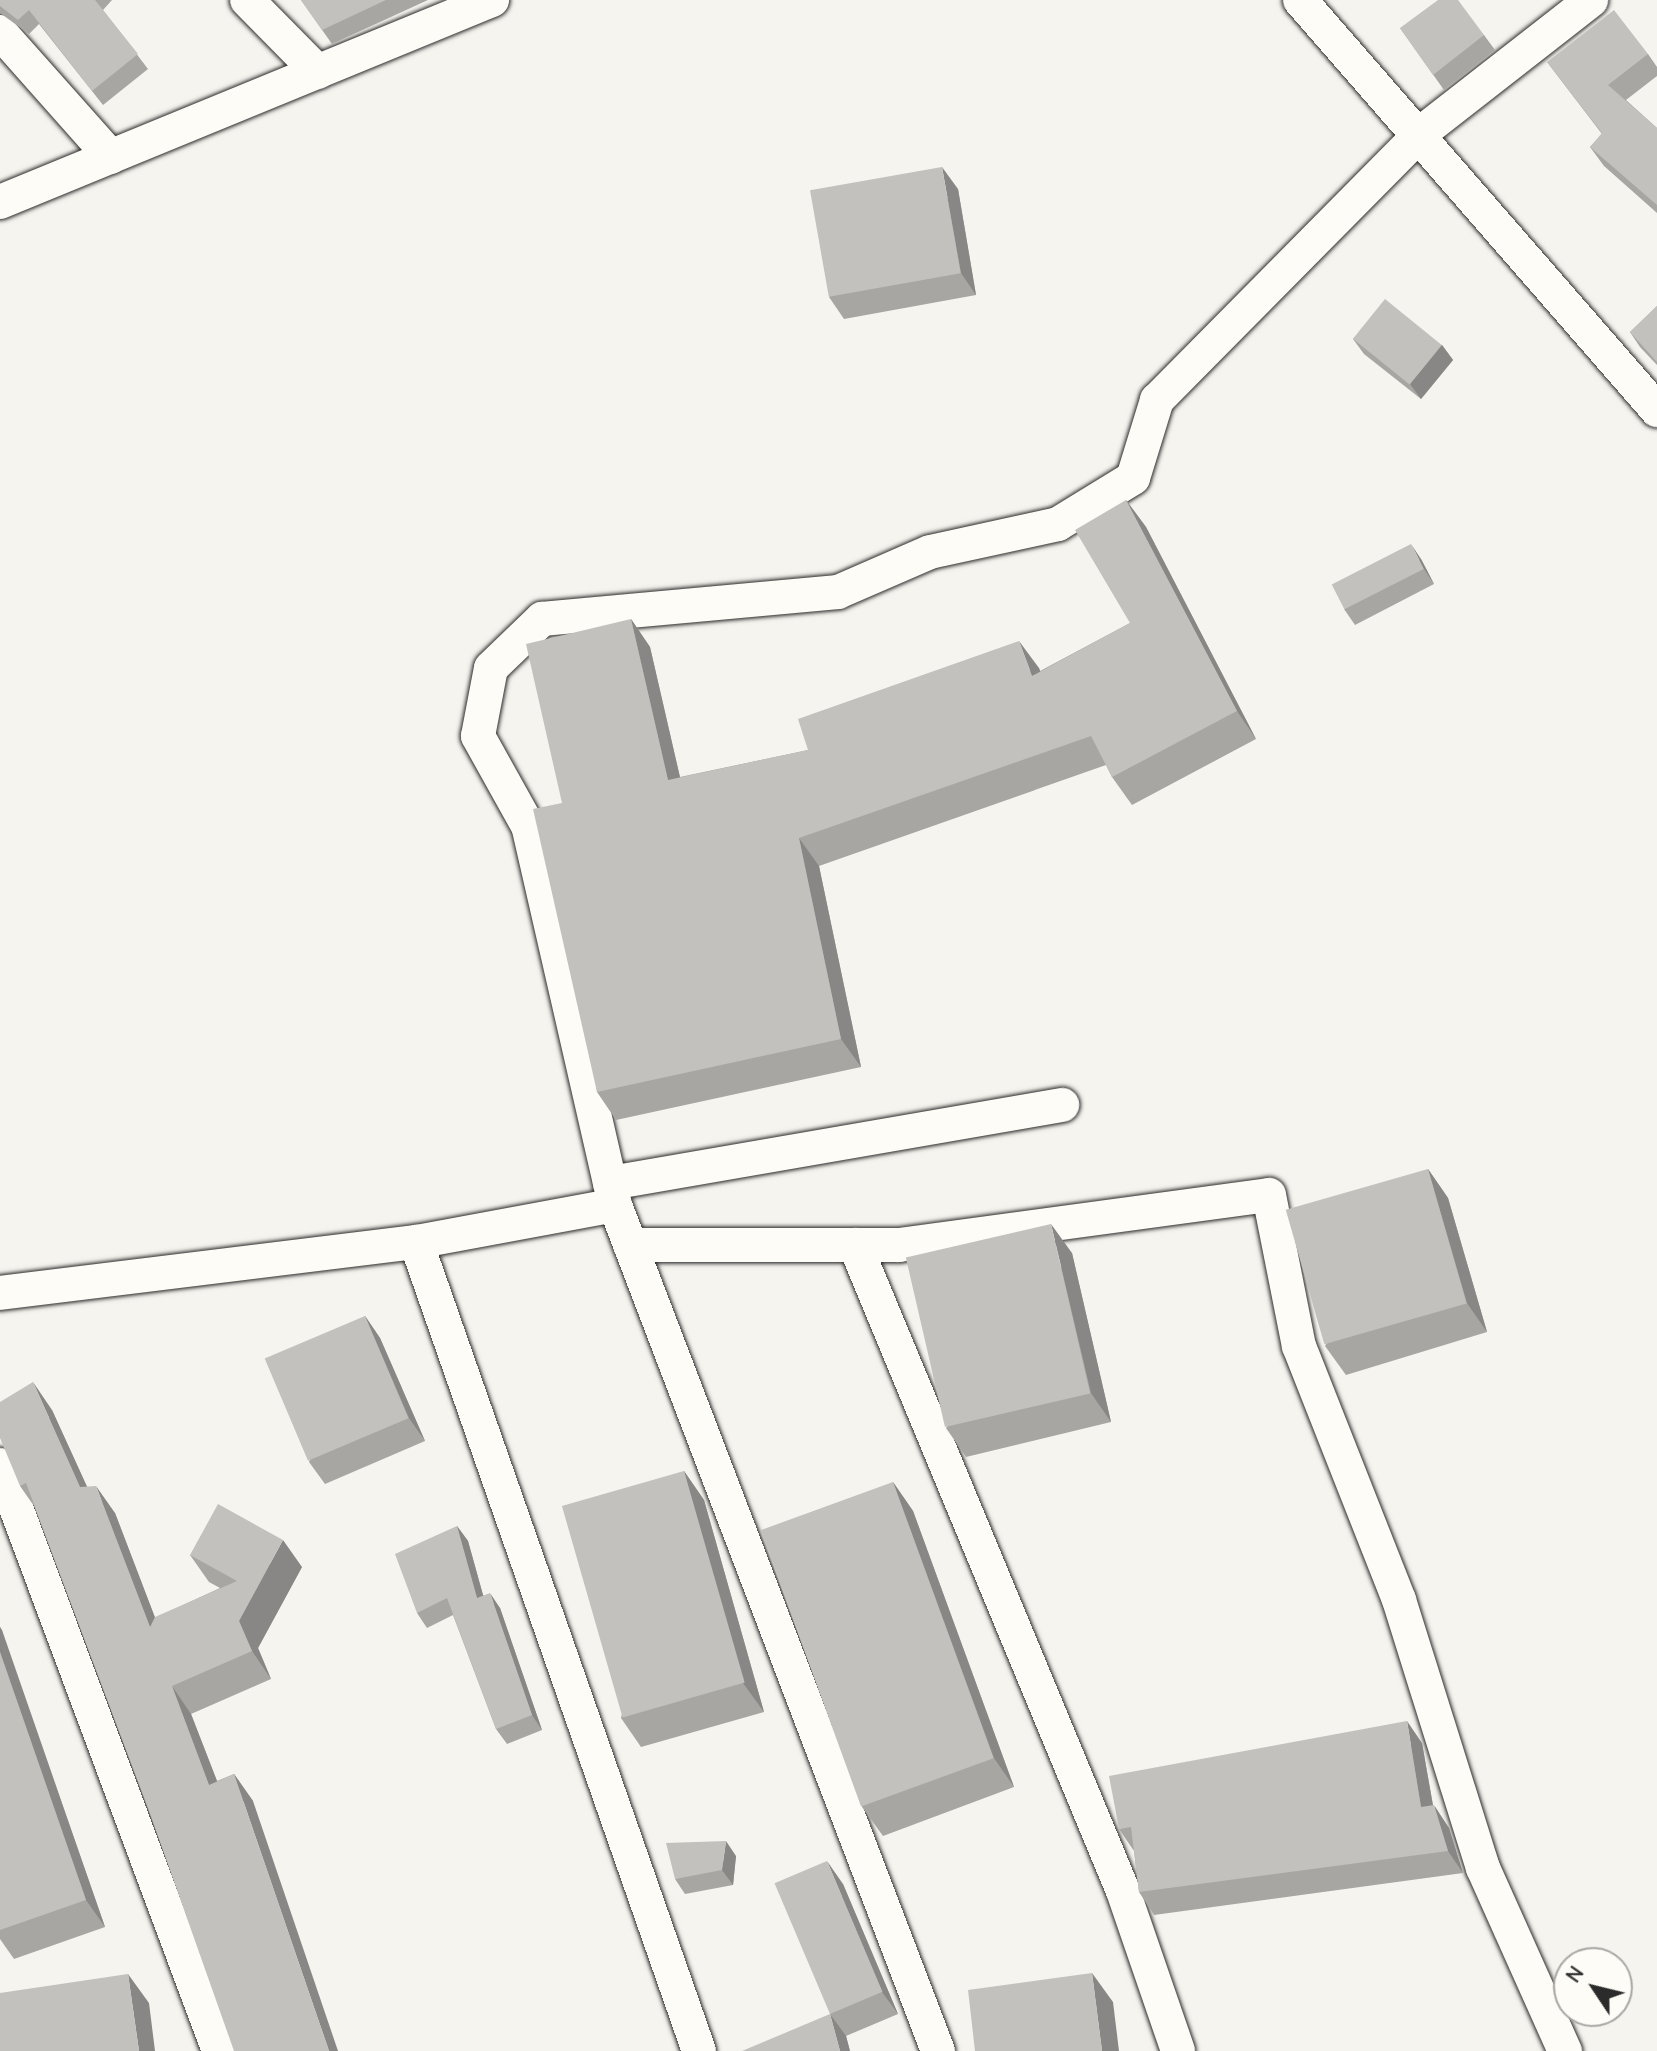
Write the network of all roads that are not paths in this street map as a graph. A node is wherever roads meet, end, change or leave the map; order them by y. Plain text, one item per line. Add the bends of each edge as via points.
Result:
1 (247, 0) edge
2 (492, 0) edge
3 (1300, 0) edge
4 (1591, 0) edge
5 (0, 32) edge
6 (318, 72) junction
7 (1421, 133) junction
8 (111, 157) junction
9 (0, 202) edge
10 (1657, 410) edge
11 (1062, 1105) dead end
12 (612, 1194) junction
13 (416, 1242) junction
14 (630, 1245) junction
15 (855, 1245) junction
16 (0, 1293) edge
17 (0, 1465) edge
18 (219, 2051) edge
19 (699, 2051) edge
20 (938, 2051) edge
21 (1178, 2051) edge
22 (1565, 2051) edge

1 - 6 street
2 - 6 street
3 - 7 street
4 - 7 street
5 - 8 street
6 - 8 street
7 - 10 street
7 - 12 street via 1157,400 1133,478 1058,524 930,552 838,592 542,619 491,668 478,736 528,826
8 - 9 street
11 - 12 street
12 - 13 street
12 - 14 street
13 - 16 street
13 - 19 street
14 - 15 street
14 - 20 street
15 - 21 street via 1123,1891
15 - 22 street via 1269,1195 1299,1346 1399,1600 1483,1868
17 - 18 street

